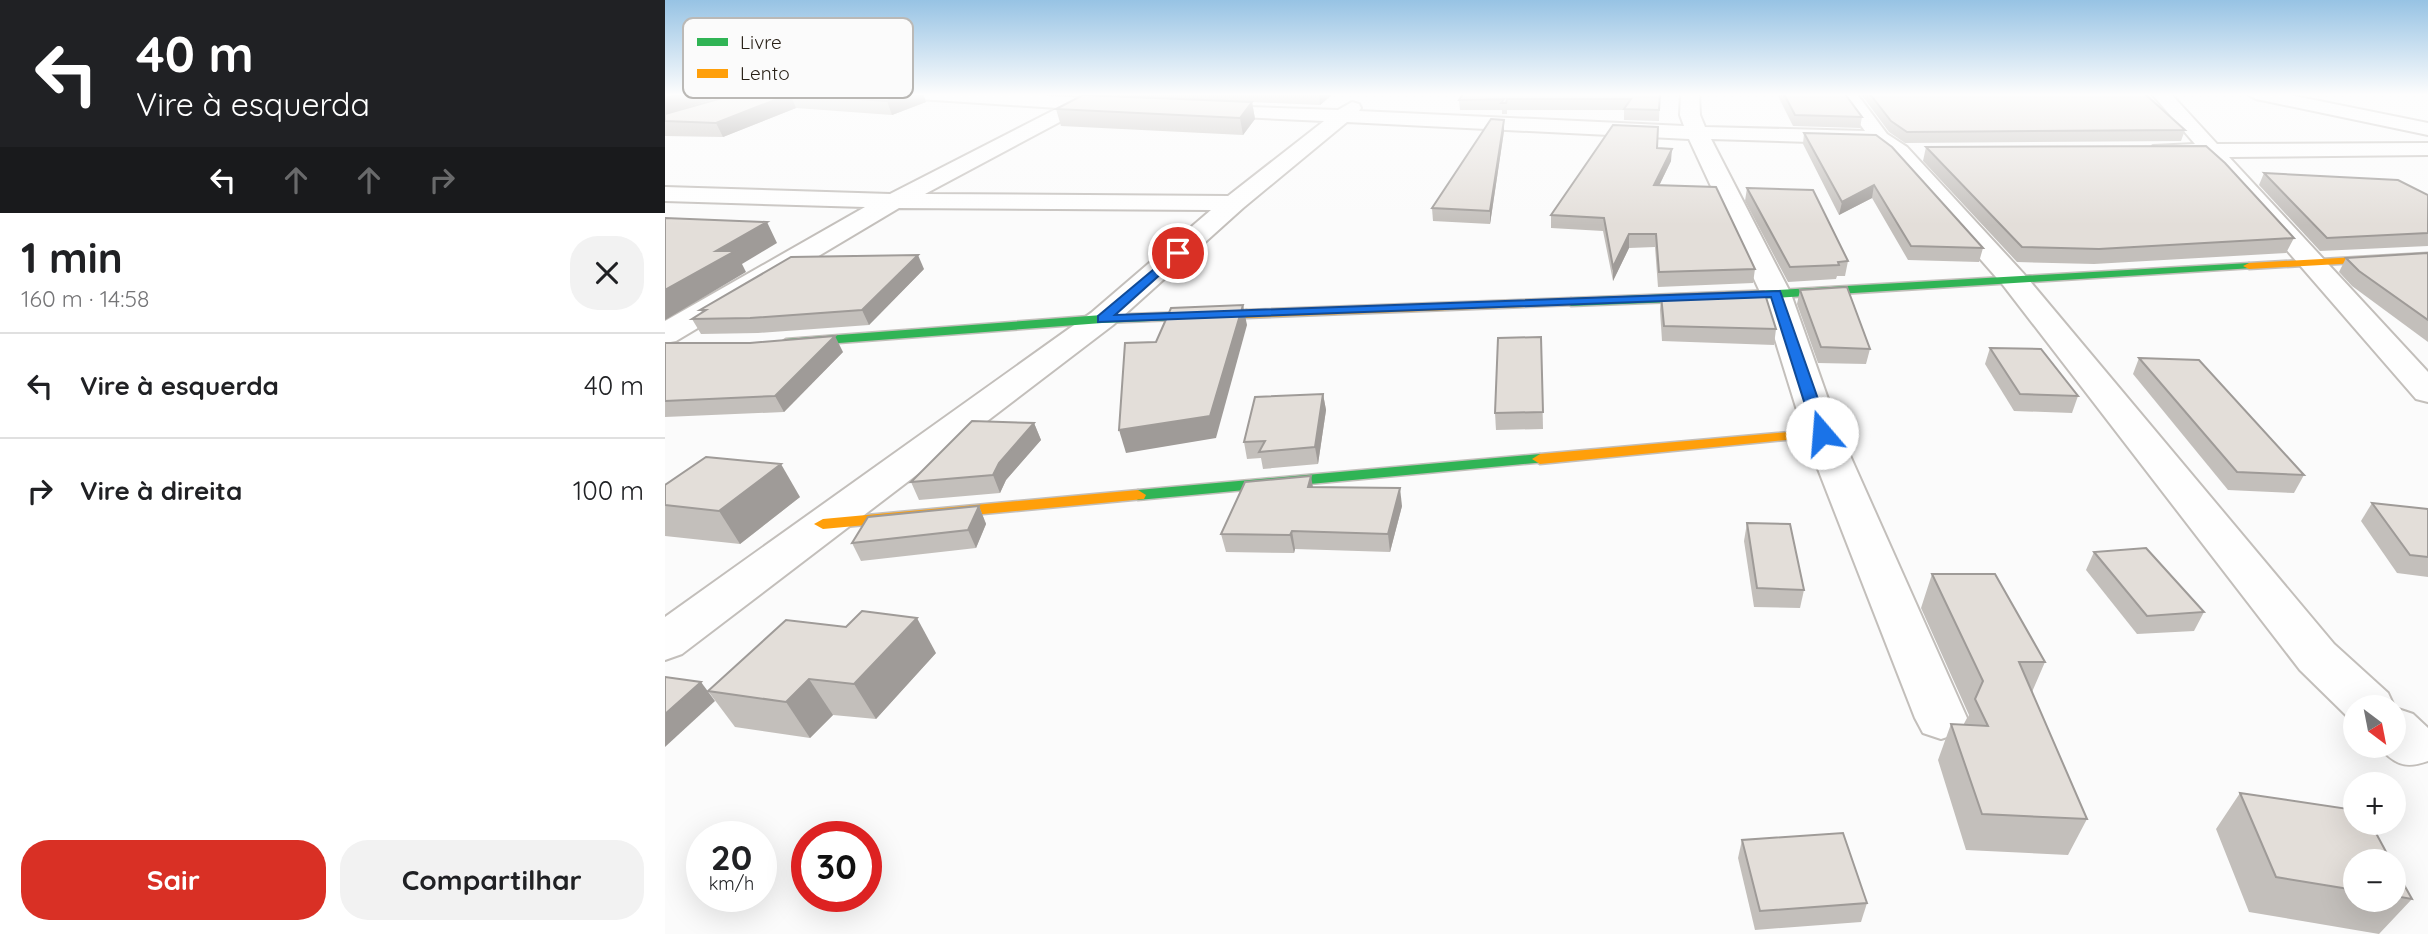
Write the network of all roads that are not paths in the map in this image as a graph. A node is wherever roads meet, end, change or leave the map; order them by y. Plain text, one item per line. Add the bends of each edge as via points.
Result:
1 (1016, 138) edge
2 (1315, 138) edge
3 (1699, 138) edge
4 (1764, 138) edge
5 (1892, 138) edge
6 (2199, 138) edge
7 (1902, 147) junction
8 (2428, 149) edge
9 (2143, 151) edge
10 (2211, 151) junction
11 (665, 194) edge
12 (894, 201) junction
13 (1234, 203) junction
14 (2428, 257) edge
15 (2312, 262) junction
16 (2013, 279) junction
17 (1776, 294) junction
18 (1102, 319) junction
19 (669, 343) edge
20 (771, 344) edge
21 (2428, 392) edge
22 (1822, 433) junction
23 (823, 524) junction
24 (665, 642) edge
25 (2357, 695) edge
26 (1941, 718) dead end

1 - 12 street
2 - 13 street
3 - 17 street
4 - 7 street
5 - 7 street
6 - 10 street
7 - 16 street
8 - 10 street
9 - 10 street
10 - 15 street
11 - 12 street
12 - 13 street
12 - 19 street
13 - 18 street
14 - 15 street
15 - 16 street
15 - 21 street
16 - 17 street
16 - 25 street via 2317,657
17 - 18 street
17 - 22 street
18 - 20 street
18 - 23 street
22 - 23 street
22 - 26 street
23 - 24 street

